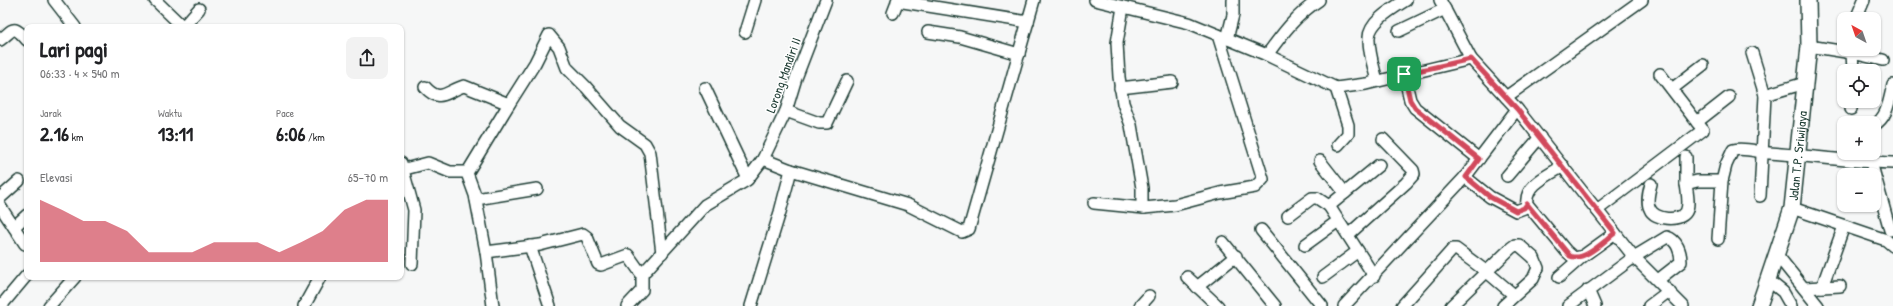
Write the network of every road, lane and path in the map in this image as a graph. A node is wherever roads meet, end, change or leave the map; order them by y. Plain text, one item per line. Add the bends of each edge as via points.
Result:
1 (54, 0) edge
2 (155, 0) edge
3 (755, 0) edge
4 (826, 0) edge
5 (1034, 0) edge
6 (1095, 0) edge
7 (1233, 0) edge
8 (1319, 0) edge
9 (1406, 0) edge
10 (1642, 0) edge
11 (1808, 0) edge
12 (1864, 0) edge
13 (898, 1) edge
14 (1626, 4) edge
15 (1443, 5) edge
16 (1123, 7) junction
17 (199, 9) dead end
18 (1859, 12) edge
19 (893, 13) dead end
20 (1028, 22) junction
21 (73, 24) edge
22 (181, 24) edge
23 (186, 24) edge
24 (1400, 31) dead end
25 (745, 32) dead end
26 (928, 32) dead end
27 (2, 35) edge
28 (24, 37) edge
29 (1223, 37) junction
30 (1809, 46) junction
31 (1837, 49) edge
32 (1752, 53) dead end
33 (1019, 54) junction
34 (1267, 55) junction
35 (1869, 56) edge
36 (1471, 59) junction
37 (1883, 60) dead end
38 (1703, 66) dead end
39 (1404, 74) junction
40 (1660, 74) dead end
41 (847, 81) dead end
42 (1377, 81) junction
43 (1172, 82) dead end
44 (1805, 83) junction
45 (1893, 85) edge
46 (425, 87) dead end
47 (705, 88) dead end
48 (1120, 88) junction
49 (1336, 88) junction
50 (1672, 89) junction
51 (1765, 95) junction
52 (1506, 97) junction
53 (1729, 97) dead end
54 (509, 104) junction
55 (1517, 109) junction
56 (786, 111) junction
57 (1881, 120) edge
58 (1697, 122) junction
59 (1540, 137) junction
60 (1383, 139) dead end
61 (1338, 145) dead end
62 (1761, 152) junction
63 (1799, 155) junction
64 (1686, 157) dead end
65 (1837, 157) edge
66 (763, 159) junction
67 (1479, 159) junction
68 (1866, 160) edge
69 (1873, 160) edge
70 (1320, 161) dead end
71 (1893, 163) edge
72 (1379, 165) dead end
73 (1563, 166) junction
74 (404, 167) edge
75 (791, 170) junction
76 (467, 173) junction
77 (404, 174) edge
78 (1506, 176) dead end
79 (1466, 177) junction
80 (748, 179) junction
81 (19, 181) dead end
82 (1722, 182) junction
83 (1651, 184) dead end
84 (1686, 184) junction
85 (537, 189) dead end
86 (1345, 193) junction
87 (1760, 196) dead end
88 (0, 198) edge
89 (476, 198) junction
90 (1094, 203) dead end
91 (1527, 204) junction
92 (0, 206) edge
93 (1329, 206) junction
94 (1144, 208) junction
95 (1792, 208) junction
96 (1597, 210) junction
97 (1288, 216) dead end
98 (24, 218) edge
99 (1338, 221) junction
100 (1844, 226) junction
101 (14, 227) junction
102 (1261, 230) dead end
103 (1890, 230) dead end
104 (1615, 233) junction
105 (1348, 235) junction
106 (1718, 239) dead end
107 (24, 242) edge
108 (1223, 242) dead end
109 (1305, 245) dead end
110 (530, 246) junction
111 (1893, 246) edge
112 (1358, 251) junction
113 (486, 252) junction
114 (662, 253) junction
115 (1777, 255) junction
116 (1236, 256) junction
117 (1583, 256) junction
118 (1634, 257) junction
119 (412, 264) dead end
120 (642, 272) junction
121 (1487, 272) junction
122 (1374, 276) junction
123 (1187, 277) dead end
124 (1324, 277) dead end
125 (1559, 277) dead end
126 (24, 278) edge
127 (72, 280) edge
128 (318, 280) edge
129 (1658, 280) junction
130 (1768, 280) junction
131 (1840, 286) dead end
132 (1197, 287) junction
133 (1822, 287) junction
134 (1804, 288) junction
135 (1588, 290) junction
136 (1669, 291) junction
137 (1514, 295) junction
138 (1149, 296) dead end
139 (0, 306) edge
140 (49, 306) edge
141 (304, 306) edge
142 (493, 306) edge
143 (550, 306) edge
144 (627, 306) edge
145 (751, 306) edge
146 (1140, 306) edge
147 (1218, 306) edge
148 (1275, 306) edge
149 (1322, 306) edge
150 (1344, 306) edge
151 (1402, 306) edge
152 (1451, 306) edge
153 (1503, 306) edge
154 (1568, 306) edge
155 (1595, 306) edge
156 (1648, 306) edge
157 (1683, 306) edge
158 (1759, 306) edge
159 (1791, 306) edge
160 (1818, 306) edge

1 - 21 street
2 - 22 street
3 - 25 street
4 - 56 street, Lorong Mandiri II
5 - 20 street
6 - 16 street
7 - 29 street via 1233,15
8 - 34 street via 1305,9 1285,30
9 - 42 street via 1392,9 1370,32 1368,40
10 - 14 street
11 - 30 main road, Jalan T.P. Sriwijaya
12 - 18 street
13 - 19 street
13 - 20 street
14 - 52 street
15 - 24 street
15 - 36 street
16 - 29 street via 1189,23
16 - 48 street via 1117,43
17 - 23 street
20 - 33 street
26 - 33 street via 960,37
27 - 28 street via 14,30
29 - 34 street
29 - 94 street via 1263,179 1255,187 1175,205
30 - 31 street
30 - 44 main road, Jalan T.P. Sriwijaya
32 - 51 street
33 - 75 street via 969,229 966,231 962,232 908,206
34 - 49 street
35 - 37 street
36 - 39 street
36 - 52 street
38 - 50 street
39 - 42 street
39 - 67 street via 1410,100 1415,108
40 - 50 street
41 - 56 street via 825,124
42 - 49 street
43 - 48 street
44 - 51 street
44 - 63 main road, Jalan T.P. Sriwijaya
45 - 57 street
46 - 54 street via 430,94 442,96 464,86
47 - 80 street
48 - 94 street via 1131,125
49 - 61 street via 1348,125 1348,134
50 - 58 street
51 - 62 street
52 - 55 street
53 - 58 street
54 - 76 street
54 - 114 street via 549,35 559,47 567,68 620,126 648,148
55 - 59 street
55 - 67 street
56 - 66 street, Lorong Mandiri II
58 - 96 street via 1703,130
59 - 73 street
59 - 78 street
60 - 105 street via 1414,174
62 - 63 street
62 - 82 street via 1740,148 1733,150
62 - 87 street
63 - 65 street
63 - 95 main road, Jalan T.P. Sriwijaya
64 - 84 street
66 - 75 street
66 - 80 street, Lorong Mandiri II
67 - 79 street
68 - 103 street
69 - 71 street
70 - 86 street
72 - 86 street
73 - 91 street via 1528,192
73 - 96 street
74 - 76 street via 428,163 450,172
75 - 145 street
76 - 89 street
77 - 119 street via 414,210
79 - 91 street via 1490,197 1516,211
79 - 122 street
80 - 114 street via 709,202
81 - 88 street
82 - 84 street via 1697,181
82 - 106 street
83 - 84 street via 1648,195 1650,209 1661,217 1676,218 1682,216 1688,206
85 - 89 street
86 - 93 street
89 - 113 street
90 - 94 street
91 - 117 street via 1570,256
92 - 101 street
93 - 97 street via 1317,198 1312,198
93 - 99 street
95 - 100 street
95 - 115 main road, Jalan T.P. Sriwijaya
96 - 104 street
98 - 101 street
99 - 105 street
99 - 109 street
100 - 111 street via 1886,240
100 - 133 street
101 - 107 street
102 - 149 street
104 - 117 street
104 - 118 street
105 - 112 street
108 - 116 street
110 - 113 street
110 - 120 street via 583,234 587,237 598,264 628,255 637,270
110 - 143 street
112 - 122 street
112 - 124 street
113 - 142 street
114 - 120 street
115 - 130 main road, Jalan T.P. Sriwijaya
115 - 134 street
116 - 132 street
116 - 148 street
117 - 125 street
118 - 129 street
118 - 129 street via 1664,238 1671,238 1677,244 1681,262
118 - 135 street
120 - 144 street via 642,290
121 - 137 street
121 - 137 street via 1515,245 1524,248 1534,258 1538,268 1532,279
121 - 151 street via 1456,249 1453,250
121 - 152 street
122 - 150 street
123 - 132 street
126 - 139 street
127 - 140 street
128 - 141 street
129 - 136 street
130 - 158 main road, Jalan T.P. Sriwijaya
130 - 159 street via 1783,292
131 - 133 street
132 - 147 street
133 - 134 street
134 - 160 street
135 - 154 street
135 - 155 street
136 - 156 street
136 - 157 street
137 - 153 street
138 - 146 street

